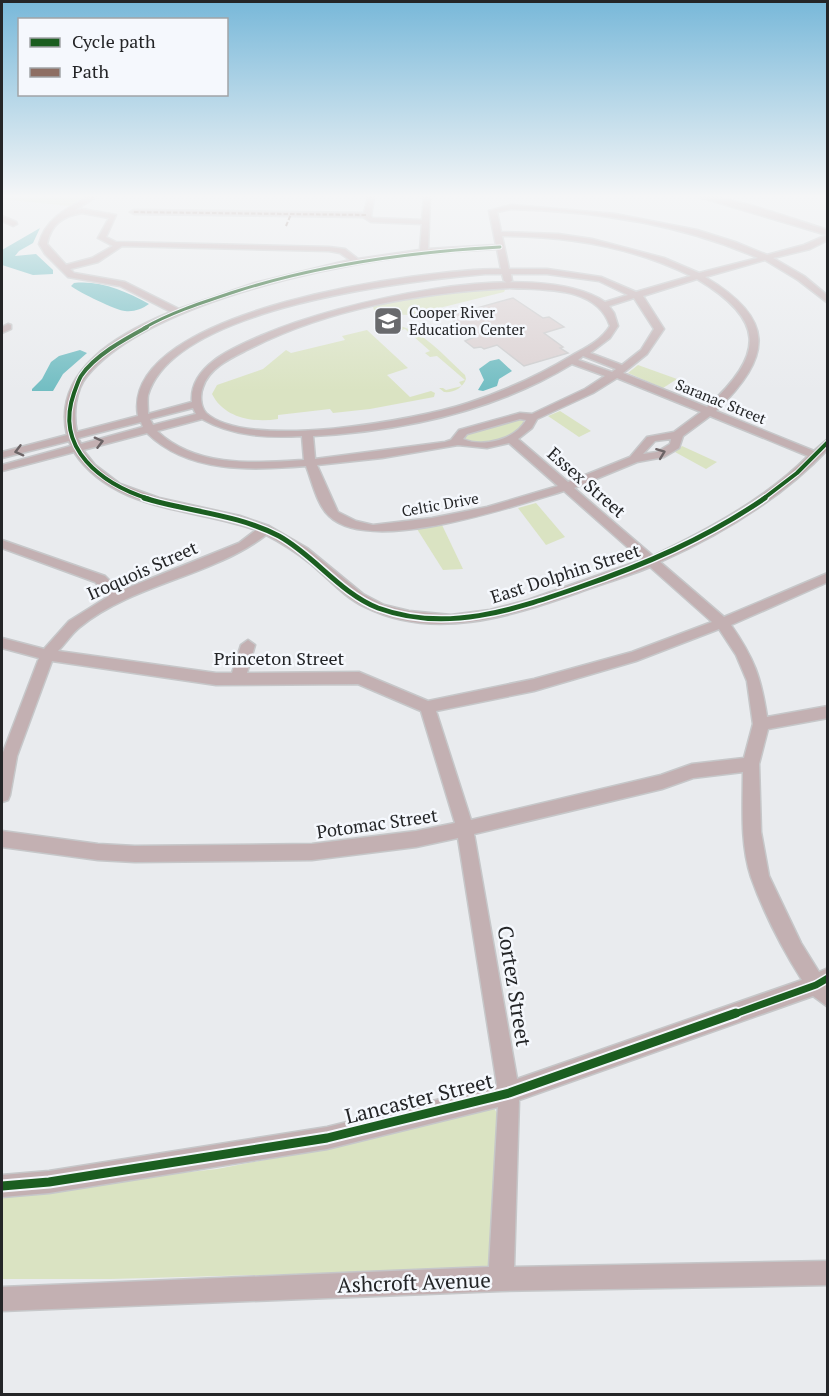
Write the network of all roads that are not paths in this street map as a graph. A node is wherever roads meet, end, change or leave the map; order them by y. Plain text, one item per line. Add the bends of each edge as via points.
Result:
1 (58, 262) edge
2 (87, 262) edge
3 (351, 262) edge
4 (504, 262) edge
5 (665, 262) edge
6 (752, 262) edge
7 (770, 262) edge
8 (64, 268) junction
9 (506, 272) junction
10 (329, 273) dead end
11 (698, 276) junction
12 (510, 286) junction
13 (348, 289) junction
14 (637, 294) junction
15 (828, 301) edge
16 (365, 304) junction
17 (604, 305) junction
18 (179, 312) junction
19 (583, 353) junction
20 (571, 360) junction
21 (618, 373) junction
22 (469, 407) junction
23 (200, 409) junction
24 (708, 411) junction
25 (533, 417) junction
26 (146, 423) junction
27 (492, 425) junction
28 (307, 433) junction
29 (678, 434) junction
30 (510, 438) junction
31 (458, 441) junction
32 (828, 442) edge
33 (74, 443) junction
34 (2, 455) edge
35 (815, 455) junction
36 (634, 459) junction
37 (310, 463) junction
38 (2, 468) edge
39 (566, 488) junction
40 (265, 529) junction
41 (2, 544) edge
42 (651, 561) junction
43 (828, 577) edge
44 (118, 597) junction
45 (722, 623) junction
46 (2, 643) edge
47 (248, 645) dead end
48 (47, 655) junction
49 (238, 678) junction
50 (427, 707) junction
51 (828, 712) edge
52 (761, 724) junction
53 (751, 764) junction
54 (2, 795) edge
55 (465, 829) junction
56 (2, 840) edge
57 (824, 987) edge
58 (508, 1093) junction
59 (2, 1186) edge
60 (828, 1273) edge
61 (501, 1279) junction
62 (2, 1299) edge

1 - 8 street
2 - 8 street
3 - 18 street via 256,284
4 - 9 street
5 - 11 street, Celtic Drive
6 - 11 street
7 - 15 street via 795,275
8 - 18 street via 76,277 123,284
9 - 12 street
9 - 13 street via 438,275
9 - 14 street via 596,278
10 - 13 street
11 - 14 street
11 - 24 street, Celtic Drive via 722,291 746,314 755,344 739,378
12 - 16 street
12 - 17 street via 569,291
13 - 16 street
13 - 26 street via 274,308 224,326 189,345 164,362 148,380 141,406
14 - 17 street
14 - 21 street via 657,318 659,329 644,352
16 - 23 street via 282,329 218,361 196,391
17 - 19 street via 614,326 603,341
18 - 33 street via 116,344 86,370 69,399
19 - 20 street
19 - 21 street
20 - 21 street, Saranac Street
20 - 22 street via 536,380
21 - 24 street, Saranac Street
21 - 25 street
22 - 27 street
22 - 28 street via 376,425
23 - 26 street
23 - 28 street via 226,426 257,433
24 - 29 street, Celtic Drive
24 - 35 street, Saranac Street
25 - 27 street via 520,416
25 - 30 street via 529,426
26 - 33 street
26 - 37 street via 165,445 212,462
27 - 31 street via 463,432
28 - 37 street, Celtic Drive
29 - 36 street, Celtic Drive via 651,440
36 -> 29 street, Celtic Drive via 669,452
30 - 31 street via 484,446
30 - 39 street, Essex Street
31 - 37 street via 367,458
32 - 35 street, East Dolphin Street
33 -> 34 street
33 - 38 street
33 - 40 street, East Dolphin Street via 95,471 135,494
35 - 42 street, East Dolphin Street via 780,487 745,511
36 - 39 street, Celtic Drive
37 - 39 street, Celtic Drive via 334,515 373,529 489,510
39 - 42 street, Essex Street
40 - 42 street, East Dolphin Street via 308,555 360,599 419,617 461,619 509,610
40 - 44 street, Iroquois Street via 243,546
41 - 44 street via 100,579
42 - 45 street, Essex Street
43 - 45 street
44 - 48 street, Iroquois Street via 74,624
45 - 50 street via 636,656 534,685
45 - 52 street, Essex Street via 743,653 754,681
46 - 48 street, Princeton Street
47 - 49 street
48 - 49 street, Princeton Street via 216,679
48 - 54 street, Iroquois Street via 9,756
49 - 50 street, Princeton Street via 358,678
50 - 55 street, Cortez Street
51 - 52 street
52 - 53 street
53 - 55 street, Potomac Street via 692,771 663,782
53 - 57 street via 752,832 760,876 794,950
55 - 56 street, Potomac Street via 312,852 227,855 98,852
55 - 58 street, Cortez Street
57 - 58 street, Lancaster Street
58 - 59 street, Lancaster Street via 327,1138
58 - 61 street, Cortez Street
60 - 61 street, Ashcroft Avenue
61 - 62 street, Ashcroft Avenue

